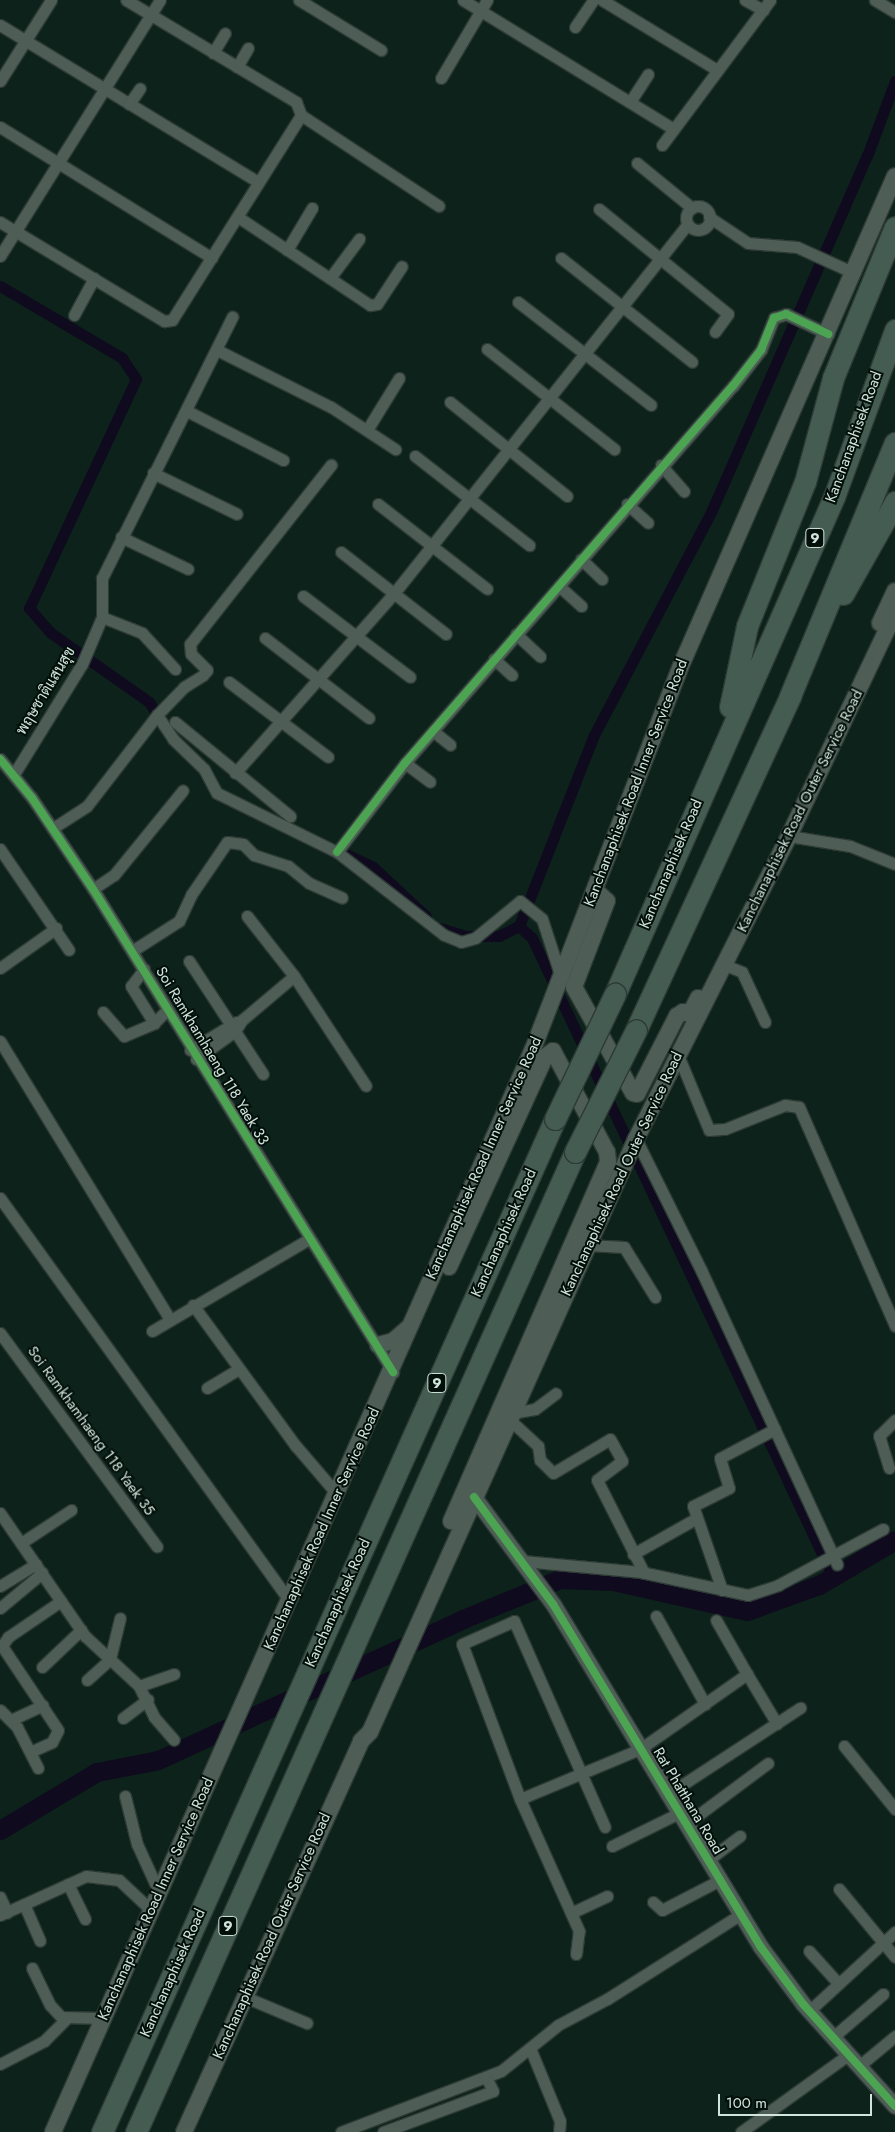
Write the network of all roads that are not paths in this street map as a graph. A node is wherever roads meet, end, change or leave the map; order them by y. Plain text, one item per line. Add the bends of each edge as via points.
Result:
1 (51, 0) edge
2 (126, 0) edge
3 (160, 0) edge
4 (299, 0) edge
5 (463, 0) edge
6 (593, 0) edge
7 (602, 0) edge
8 (746, 0) edge
9 (770, 0) edge
10 (875, 0) edge
11 (484, 5) edge
12 (763, 10) junction
13 (895, 12) edge
14 (150, 16) junction
15 (0, 26) edge
16 (575, 27) dead end
17 (225, 33) dead end
18 (25, 41) junction
19 (248, 48) dead end
20 (381, 50) dead end
21 (213, 53) junction
22 (237, 67) junction
23 (717, 70) junction
24 (648, 74) dead end
25 (441, 78) dead end
26 (0, 81) edge
27 (140, 88) dead end
28 (104, 89) junction
29 (630, 102) junction
30 (129, 104) junction
31 (301, 115) junction
32 (0, 127) edge
33 (672, 128) junction
34 (662, 145) dead end
35 (56, 163) junction
36 (636, 163) dead end
37 (895, 176) edge
38 (257, 181) junction
39 (440, 206) dead end
40 (312, 208) dead end
41 (692, 208) junction
42 (599, 209) dead end
43 (238, 217) junction
44 (710, 217) junction
45 (0, 222) edge
46 (688, 224) junction
47 (895, 227) edge
48 (16, 231) junction
49 (359, 239) dead end
50 (287, 250) junction
51 (0, 256) edge
52 (212, 258) junction
53 (562, 258) dead end
54 (661, 258) junction
55 (402, 266) dead end
56 (848, 270) junction
57 (94, 278) junction
58 (330, 278) junction
59 (518, 302) dead end
60 (624, 306) junction
61 (74, 315) dead end
62 (232, 318) dead end
63 (895, 330) edge
64 (715, 332) dead end
65 (828, 334) junction
66 (487, 349) dead end
67 (217, 350) junction
68 (585, 354) junction
69 (692, 362) dead end
70 (399, 378) dead end
71 (549, 399) junction
72 (450, 402) dead end
73 (651, 405) dead end
74 (187, 411) junction
75 (367, 430) junction
76 (895, 443) edge
77 (395, 449) dead end
78 (614, 449) dead end
79 (508, 450) junction
80 (415, 456) dead end
81 (283, 460) dead end
82 (331, 465) dead end
83 (661, 465) junction
84 (153, 473) junction
85 (684, 491) dead end
86 (568, 496) dead end
87 (470, 498) junction
88 (895, 502) edge
89 (378, 504) dead end
90 (628, 504) junction
91 (237, 514) dead end
92 (648, 523) dead end
93 (121, 537) junction
94 (432, 545) junction
95 (529, 545) dead end
96 (341, 552) dead end
97 (581, 560) junction
98 (188, 569) dead end
99 (602, 579) dead end
100 (559, 586) junction
101 (487, 590) dead end
102 (895, 591) edge
103 (394, 592) junction
104 (303, 596) dead end
105 (580, 606) dead end
106 (895, 613) edge
107 (102, 617) junction
108 (357, 634) junction
109 (446, 634) dead end
110 (516, 634) junction
111 (265, 638) dead end
112 (540, 656) dead end
113 (494, 659) junction
114 (175, 669) dead end
115 (512, 675) dead end
116 (410, 677) dead end
117 (318, 678) junction
118 (229, 682) dead end
119 (790, 696) junction
120 (156, 715) junction
121 (369, 718) dead end
122 (280, 721) junction
123 (175, 722) dead end
124 (433, 731) junction
125 (723, 742) junction
126 (450, 744) dead end
127 (328, 757) dead end
128 (0, 760) edge
129 (405, 763) junction
130 (235, 773) junction
131 (14, 774) junction
132 (430, 782) dead end
133 (183, 790) dead end
134 (290, 816) dead end
135 (53, 828) junction
136 (789, 836) junction
137 (0, 849) edge
138 (336, 852) junction
139 (895, 864) edge
140 (93, 889) junction
141 (595, 890) junction
142 (342, 898) dead end
143 (248, 916) dead end
144 (56, 928) junction
145 (69, 950) dead end
146 (132, 952) junction
147 (189, 961) dead end
148 (725, 964) junction
149 (0, 968) edge
150 (144, 969) junction
151 (294, 976) junction
152 (560, 978) junction
153 (166, 1011) junction
154 (103, 1012) dead end
155 (690, 1014) junction
156 (765, 1022) dead end
157 (154, 1023) junction
158 (233, 1027) junction
159 (0, 1041) edge
160 (193, 1055) junction
161 (678, 1055) junction
162 (263, 1074) dead end
163 (366, 1086) dead end
164 (633, 1136) junction
165 (618, 1169) junction
166 (0, 1198) edge
167 (309, 1239) junction
168 (588, 1244) junction
169 (561, 1277) junction
170 (655, 1297) dead end
171 (193, 1305) junction
172 (170, 1320) junction
173 (411, 1325) junction
174 (895, 1326) edge
175 (152, 1330) dead end
176 (0, 1333) edge
177 (378, 1345) junction
178 (240, 1369) junction
179 (393, 1372) junction
180 (207, 1388) dead end
181 (556, 1393) dead end
182 (510, 1416) junction
183 (895, 1420) edge
184 (774, 1429) junction
185 (889, 1468) dead end
186 (337, 1494) junction
187 (474, 1497) junction
188 (71, 1510) dead end
189 (0, 1514) edge
190 (695, 1519) junction
191 (883, 1529) dead end
192 (21, 1543) junction
193 (157, 1547) dead end
194 (633, 1554) junction
195 (835, 1559) junction
196 (527, 1567) junction
197 (39, 1569) junction
198 (643, 1572) junction
199 (0, 1586) edge
200 (722, 1590) junction
201 (425, 1593) junction
202 (61, 1601) junction
203 (290, 1602) junction
204 (0, 1608) edge
205 (656, 1616) dead end
206 (120, 1618) dead end
207 (716, 1620) dead end
208 (81, 1630) junction
209 (3, 1658) edge
210 (110, 1659) junction
211 (42, 1667) dead end
212 (174, 1674) dead end
213 (747, 1674) junction
214 (87, 1680) dead end
215 (139, 1686) junction
216 (148, 1699) junction
217 (705, 1704) junction
218 (43, 1705) junction
219 (800, 1708) dead end
220 (0, 1710) edge
221 (123, 1718) dead end
222 (11, 1720) junction
223 (777, 1724) junction
224 (174, 1740) dead end
225 (844, 1746) dead end
226 (640, 1749) junction
227 (30, 1752) junction
228 (768, 1763) dead end
229 (38, 1768) dead end
230 (580, 1774) junction
231 (668, 1794) junction
232 (125, 1796) dead end
233 (520, 1799) junction
234 (895, 1810) edge
235 (683, 1818) junction
236 (605, 1827) dead end
237 (740, 1836) dead end
238 (612, 1846) dead end
239 (708, 1860) junction
240 (720, 1880) junction
241 (68, 1884) junction
242 (839, 1889) dead end
243 (160, 1892) junction
244 (607, 1896) dead end
245 (0, 1897) edge
246 (653, 1902) dead end
247 (24, 1904) junction
248 (152, 1911) junction
249 (571, 1913) junction
250 (4, 1914) edge
251 (741, 1914) junction
252 (85, 1919) dead end
253 (895, 1932) edge
254 (40, 1941) dead end
255 (883, 1942) junction
256 (809, 1950) dead end
257 (576, 1954) dead end
258 (895, 1957) edge
259 (32, 1968) dead end
260 (838, 1983) junction
261 (883, 1994) dead end
262 (245, 1996) junction
263 (809, 2011) junction
264 (67, 2018) junction
265 (103, 2018) junction
266 (307, 2023) dead end
267 (895, 2036) edge
268 (833, 2037) junction
269 (530, 2048) junction
270 (848, 2054) junction
271 (0, 2064) edge
272 (859, 2066) junction
273 (486, 2077) junction
274 (895, 2106) edge
275 (53, 2132) edge
276 (102, 2132) edge
277 (136, 2132) edge
278 (184, 2132) edge
279 (341, 2132) edge
280 (383, 2132) edge
281 (559, 2132) edge
282 (741, 2132) edge

1 - 18 street
2 - 14 street
3 - 14 street
4 - 20 street
5 - 11 street
6 - 16 street
7 - 23 street
8 - 12 street
9 - 12 street
10 - 13 street
11 - 25 street
11 - 29 street
12 - 23 street
14 - 21 street
14 - 28 street
15 - 18 street
17 - 21 street
18 - 26 street
18 - 28 street
19 - 22 street
21 - 22 street
22 - 31 street via 296,102
23 - 33 street
24 - 29 street
27 - 30 street
28 - 30 street
28 - 35 street
29 - 33 street
30 - 38 street
31 - 38 street
31 - 39 street
32 - 35 street
33 - 34 street
35 - 48 street
35 - 52 street
36 - 41 street
37 - 56 main road, Kanchanaphisek Road Inner Service Road
38 - 43 street
40 - 50 street
41 - 44 street via 703,208
41 - 46 street via 686,217
42 - 54 street
43 - 50 street
43 - 52 street
44 - 46 street via 701,229
44 - 56 street via 748,243 801,248
45 - 48 street
46 - 54 street
47 - 125 highway via 844,347 805,482 747,626
48 - 51 street
48 - 57 street
49 - 58 street
50 - 58 street
52 - 57 street via 172,320 164,321
53 - 60 street
54 - 60 street
54 - 64 street via 728,314
55 - 58 street via 374,305
56 - 65 main road, Kanchanaphisek Road Inner Service Road
57 - 61 street
59 - 68 street
60 - 68 street
60 - 69 street
62 - 67 street, พฤษชาติแสนสุข
63 - 125 highway, Kanchanaphisek Road / 9 via 834,497
65 - 83 street via 786,314 774,318 761,350
65 - 141 main road, Kanchanaphisek Road Inner Service Road via 683,661
66 - 71 street
67 - 74 street, พฤษชาติแสนสุข
67 - 75 street via 331,407
68 - 71 street
68 - 73 street
70 - 75 street
71 - 78 street
71 - 79 street
72 - 79 street
74 - 81 street
74 - 84 street, พฤษชาติแสนสุข
75 - 77 street
76 - 119 highway, Kanchanaphisek Road / 9
79 - 86 street
79 - 87 street
80 - 87 street
82 - 120 street via 190,644 191,654 207,670
83 - 85 street
83 - 90 street
84 - 91 street
84 - 93 street, พฤษชาติแสนสุข
87 - 94 street
87 - 95 street
88 - 119 highway
89 - 94 street
90 - 92 street
90 - 97 street
93 - 98 street
93 - 107 street, พฤษชาติแสนสุข via 102,578
94 - 101 street
94 - 103 street
96 - 103 street
97 - 99 street
97 - 100 street
100 - 105 street
100 - 110 street
102 - 155 main road
103 - 108 street
103 - 109 street
104 - 108 street
106 - 136 main road, Kanchanaphisek Road Outer Service Road
107 - 114 street via 142,633
107 - 131 street, พฤษชาติแสนสุข via 82,664
108 - 116 street
108 - 117 street
110 - 112 street
110 - 113 street
111 - 117 street
113 - 115 street
113 - 124 street
117 - 121 street
117 - 122 street
118 - 122 street
119 - 277 highway, Kanchanaphisek Road / 9, bridge via 636,1030 575,1152
120 - 135 street via 87,806
120 - 138 street via 173,739 204,768 217,793
122 - 127 street
122 - 130 street
123 - 130 street
124 - 126 street
124 - 129 street
125 - 276 highway, Kanchanaphisek Road / 9, bridge via 615,994 555,1120
128 - 131 street, Soi Ramkhamhaeng 118 Yaek 33
129 - 132 street
129 - 138 street
130 - 134 street
131 - 135 street, Soi Ramkhamhaeng 118 Yaek 33
133 - 140 street via 114,875
135 - 140 street, Soi Ramkhamhaeng 118 Yaek 33
136 - 139 street via 850,846
136 - 148 main road, Kanchanaphisek Road Outer Service Road
137 - 144 street
138 - 152 street via 454,940 475,938 516,902 524,904 542,919
140 - 146 street, Soi Ramkhamhaeng 118 Yaek 33
141 - 152 main road, Kanchanaphisek Road Inner Service Road
141 - 155 main road via 607,901 574,988 633,1093 637,1094 677,1016 683,1012
142 - 146 street via 309,883 288,866 254,855 242,844 227,842 191,895 179,921
143 - 151 street
144 - 145 street
144 - 149 street
146 - 150 street, Soi Ramkhamhaeng 118 Yaek 33
147 - 158 street
148 - 156 street via 742,972
148 - 161 main road, Kanchanaphisek Road Outer Service Road
150 - 153 street, Soi Ramkhamhaeng 118 Yaek 33
150 - 157 street via 131,986
151 - 158 street
151 - 163 street
152 - 173 main road, Kanchanaphisek Road Inner Service Road via 533,1049
153 - 157 street
153 - 160 street, Soi Ramkhamhaeng 118 Yaek 33
154 - 157 street via 124,1036
155 - 164 main road
158 - 160 street
158 - 162 street
159 - 172 street
160 - 167 street, Soi Ramkhamhaeng 118 Yaek 33
161 - 164 main road, Kanchanaphisek Road Outer Service Road
161 - 174 street via 709,1130 725,1129 785,1105 799,1107
164 - 165 main road, Kanchanaphisek Road Outer Service Road
164 - 184 street
165 - 168 main road, Kanchanaphisek Road Outer Service Road
165 - 169 main road
166 - 203 street
167 - 171 street
167 - 177 street, Soi Ramkhamhaeng 118 Yaek 33
168 - 170 street via 600,1248 624,1247
168 - 182 main road, Kanchanaphisek Road Outer Service Road
169 - 179 main road via 608,1157 553,1051 544,1056 415,1343
169 - 201 main road
171 - 172 street
171 - 178 street
172 - 175 street
173 - 177 main road via 393,1341
173 - 179 main road, Kanchanaphisek Road Inner Service Road
176 - 193 street, Soi Ramkhamhaeng 118 Yaek 35
177 - 179 street, Soi Ramkhamhaeng 118 Yaek 33
178 - 180 street
178 - 186 street via 296,1446
179 - 186 main road, Kanchanaphisek Road Inner Service Road
181 - 182 street via 535,1409
182 - 187 main road, Kanchanaphisek Road Outer Service Road
182 - 194 street via 538,1446 540,1460 553,1473 610,1439 622,1461 597,1480
183 - 185 street via 879,1436
184 - 190 street via 720,1458 729,1488 693,1506
184 - 195 street
186 - 203 main road, Kanchanaphisek Road Inner Service Road
187 - 196 street, Rat Phatthana Road
187 - 201 main road, Kanchanaphisek Road Outer Service Road
188 - 192 street
189 - 192 street
190 - 194 street
190 - 200 street
191 - 195 street
192 - 197 street
194 - 198 street
195 - 200 street via 748,1595
196 - 198 street
196 - 226 street, Rat Phatthana Road via 553,1604
197 - 199 street
197 - 202 street
197 - 204 street
198 - 200 street
201 - 262 main road, Kanchanaphisek Road Outer Service Road via 380,1696 360,1728 361,1740
202 - 208 street
202 - 209 street via 8,1637 2,1646
203 - 243 main road, Kanchanaphisek Road Inner Service Road
205 - 217 street
206 - 210 street
207 - 213 street
208 - 210 street
208 - 211 street
209 - 218 street
210 - 214 street
210 - 215 street
212 - 215 street
213 - 217 street
213 - 223 street
215 - 216 street
216 - 221 street
216 - 224 street via 154,1717
217 - 226 street
218 - 222 street
218 - 227 street via 58,1730 52,1742
219 - 223 street
220 - 222 street
222 - 227 street
223 - 231 street
225 - 234 street
226 - 230 street
226 - 231 street, Rat Phatthana Road
227 - 229 street
228 - 235 street
230 - 233 street
230 - 233 street via 514,1621 462,1644
230 - 236 street
231 - 235 street, Rat Phatthana Road
232 - 243 street via 137,1844
233 - 249 street
235 - 238 street
235 - 239 street, Rat Phatthana Road
237 - 239 street
239 - 240 street, Rat Phatthana Road
240 - 246 street via 662,1910
240 - 251 street, Rat Phatthana Road
241 - 247 street
241 - 248 street via 86,1876 119,1880
241 - 252 street
242 - 255 street
243 - 248 main road, Kanchanaphisek Road Inner Service Road
244 - 249 street
245 - 250 street
247 - 250 street
247 - 254 street
248 - 265 main road, Kanchanaphisek Road Inner Service Road
249 - 257 street via 579,1931
251 - 263 street, Rat Phatthana Road via 760,1946
251 - 269 street via 607,1999 558,2024
253 - 255 street
255 - 258 street
255 - 260 street
256 - 260 street
259 - 264 street via 54,2012
260 - 263 street
261 - 268 street
262 - 266 street
262 - 278 main road, Kanchanaphisek Road Outer Service Road
263 - 268 street, Rat Phatthana Road
264 - 265 street
264 - 271 street via 44,2041
265 - 275 main road, Kanchanaphisek Road Inner Service Road
267 - 272 street
268 - 270 street, Rat Phatthana Road
269 - 273 street via 514,2064
269 - 281 street via 560,2121
270 - 272 street, Rat Phatthana Road
270 - 282 street
272 - 274 street, Rat Phatthana Road
273 - 279 street
273 - 280 street via 493,2091

